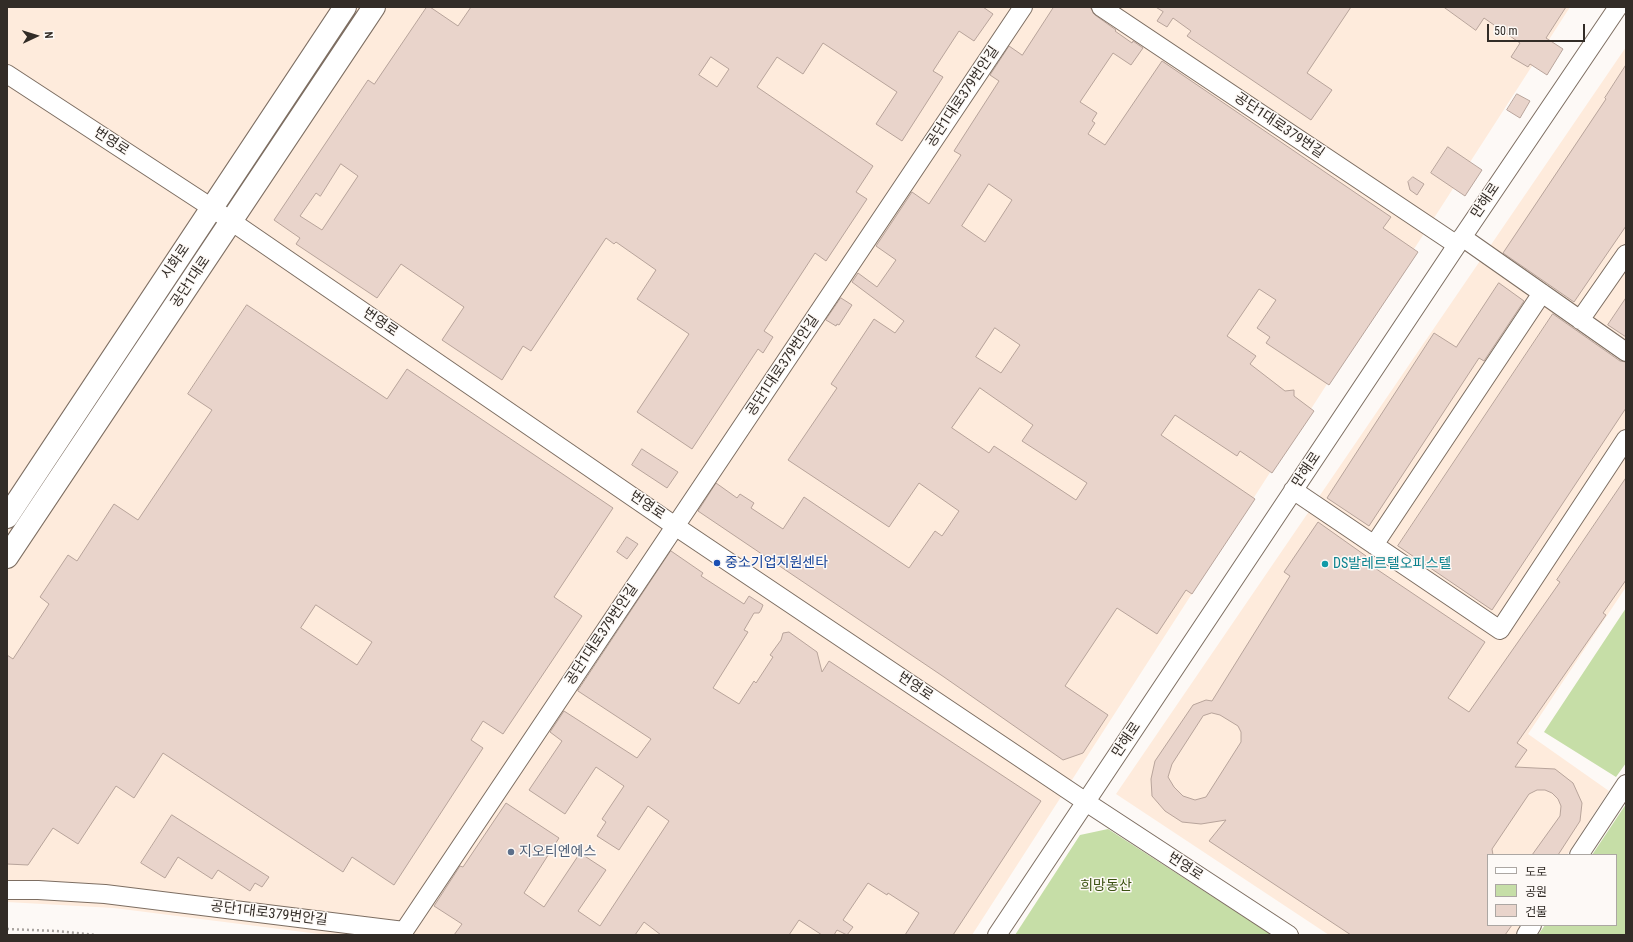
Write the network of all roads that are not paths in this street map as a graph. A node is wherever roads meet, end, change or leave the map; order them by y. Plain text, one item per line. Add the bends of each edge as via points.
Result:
1 (345, 7) edge
2 (374, 7) edge
3 (1023, 7) edge
4 (1101, 7) edge
5 (1618, 7) edge
6 (7, 74) edge
7 (212, 208) junction
8 (231, 221) junction
9 (1459, 241) junction
10 (1626, 254) edge
11 (1542, 293) junction
12 (1580, 320) junction
13 (1626, 352) edge
14 (1626, 439) edge
15 (1293, 490) junction
16 (7, 518) edge
17 (675, 526) junction
18 (1374, 545) junction
19 (7, 557) edge
20 (1626, 784) edge
21 (1086, 802) junction
22 (1580, 854) edge
23 (7, 890) edge
24 (1531, 926) edge
25 (997, 935) edge
26 (1289, 935) edge
27 (1526, 935) edge

1 - 7 main road, 시화로
2 - 8 main road, 공단1대로
3 - 17 street, 공단1대로379번안길
4 - 9 street, 공단1대로379번길
5 - 9 street, 만해로
6 - 7 street, 번영로
7 - 8 street, 번영로
7 - 16 main road, 시화로
8 - 17 street, 번영로
8 - 19 main road, 공단1대로
9 - 11 street, 공단1대로379번길
9 - 15 street, 만해로
10 - 12 street
11 - 12 street, 공단1대로379번길
11 - 18 street
12 - 13 street, 공단1대로379번길
14 - 18 street via 1500,630
15 - 18 street
15 - 21 street, 만해로
17 - 21 street, 번영로
17 - 23 street, 공단1대로379번안길 via 404,931 105,894
20 - 22 street
21 - 25 street, 만해로
21 - 26 street, 번영로
24 - 27 street

